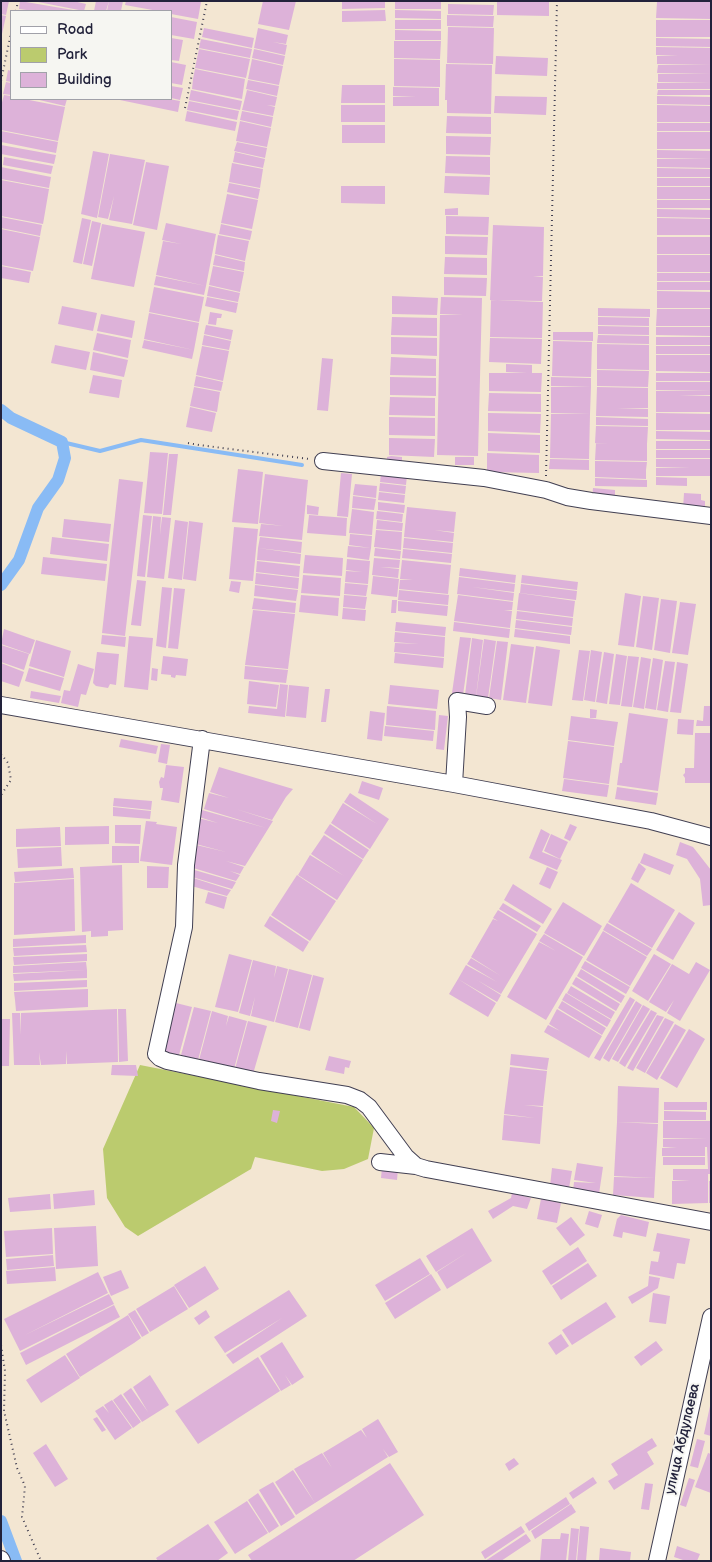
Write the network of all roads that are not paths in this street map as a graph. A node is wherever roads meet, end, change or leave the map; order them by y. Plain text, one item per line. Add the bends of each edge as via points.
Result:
1 (323, 461) road end
2 (711, 516) edge
3 (1, 704) edge
4 (487, 706) dead end
5 (202, 739) junction
6 (454, 779) junction
7 (711, 837) edge
8 (380, 1162) dead end
9 (416, 1166) junction
10 (711, 1222) edge
11 (711, 1317) edge
12 (657, 1561) edge

1 - 2 street via 484,478 591,501
3 - 5 street
4 - 6 street via 457,701
5 - 6 street
5 - 9 street via 186,865 184,927 156,1054 167,1062 360,1100
6 - 7 street
8 - 9 street
9 - 10 street
11 - 12 street, улица Абдулаева

